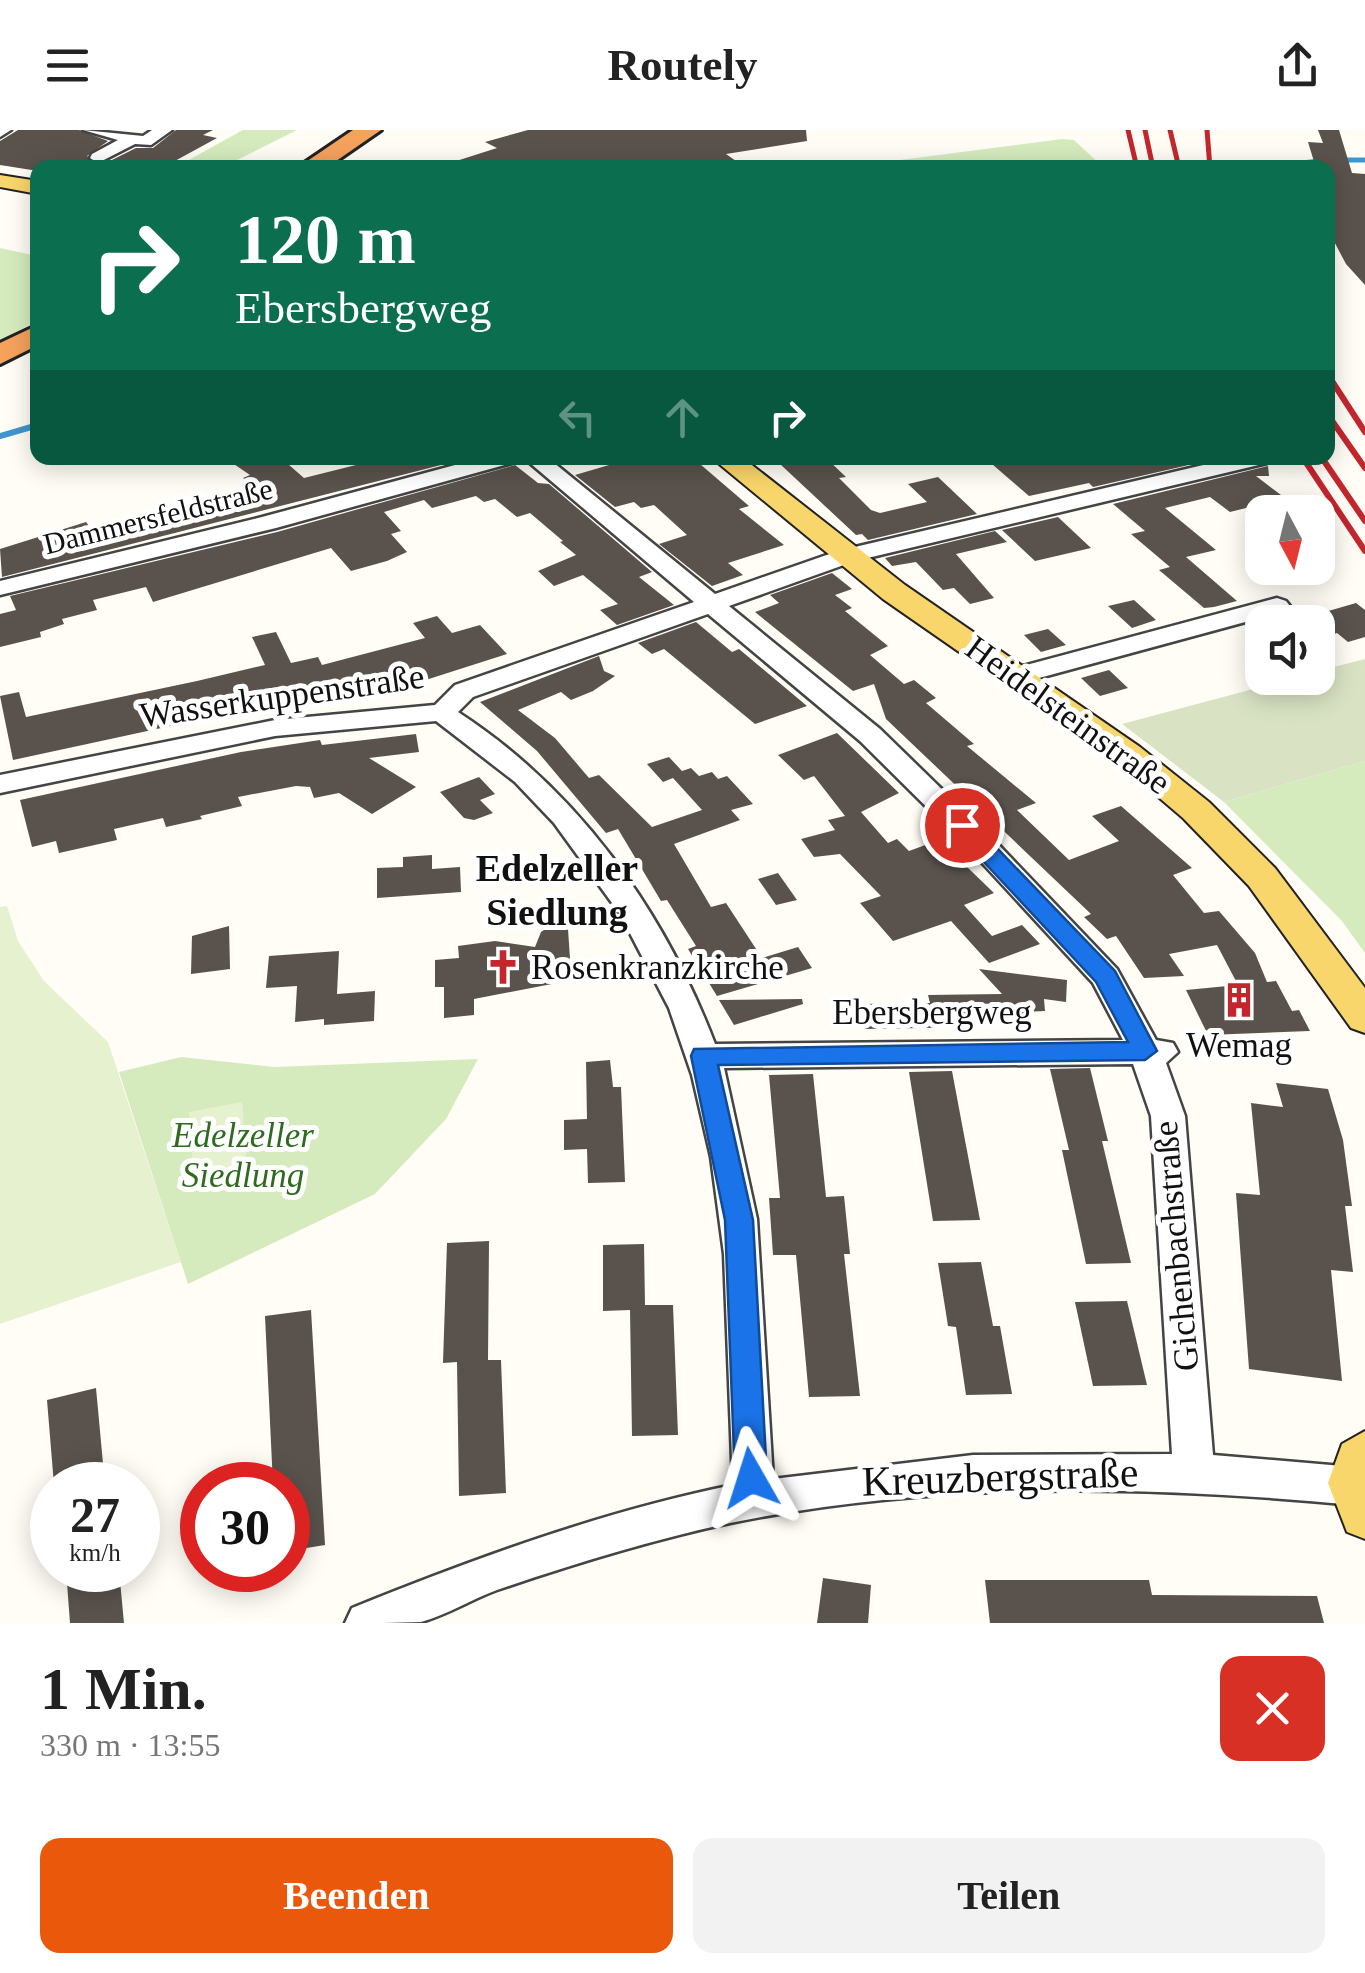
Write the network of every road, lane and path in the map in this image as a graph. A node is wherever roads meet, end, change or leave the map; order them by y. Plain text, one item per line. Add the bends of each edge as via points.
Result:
1 (91, 130) edge
2 (164, 130) edge
3 (370, 130) edge
4 (134, 138) junction
5 (98, 158) dead end
6 (322, 160) edge
7 (0, 181) edge
8 (30, 187) edge
9 (30, 338) edge
10 (0, 355) edge
11 (479, 465) edge
12 (542, 465) edge
13 (735, 465) edge
14 (1229, 465) edge
15 (847, 556) junction
16 (0, 588) edge
17 (708, 605) junction
18 (1245, 615) edge
19 (1017, 676) junction
20 (442, 713) junction
21 (0, 784) edge
22 (1365, 1018) edge
23 (1153, 1051) junction
24 (703, 1056) junction
25 (1194, 1473) junction
26 (1361, 1484) edge
27 (754, 1498) junction
28 (367, 1623) edge

1 - 4 street
2 - 4 street via 145,141
3 - 6 highway
4 - 5 street
7 - 8 main road
9 - 10 highway
11 - 16 street, Dammersfeldstraße
12 - 17 street, Gichenbachstraße
13 - 15 main road, Heidelsteinstraße
14 - 15 street, Wasserkuppenstraße
15 - 17 street, Wasserkuppenstraße
15 - 19 main road, Heidelsteinstraße
17 - 20 street, Wasserkuppenstraße via 464,691
17 - 23 street, Gichenbachstraße via 870,735 985,848 1106,977
18 - 19 street
19 - 22 main road, Heidelsteinstraße via 1163,781 1242,854
20 - 21 street, Wasserkuppenstraße via 365,714 252,731
20 - 24 street via 484,737 592,856 655,945
23 - 24 street, Ebersbergweg
23 - 25 street, Gichenbachstraße via 1168,1116
24 - 27 street via 739,1220 746,1452
25 - 26 street, Kreuzbergstraße
25 - 27 street, Kreuzbergstraße via 967,1471
27 - 28 street, Kreuzbergstraße via 547,1551

